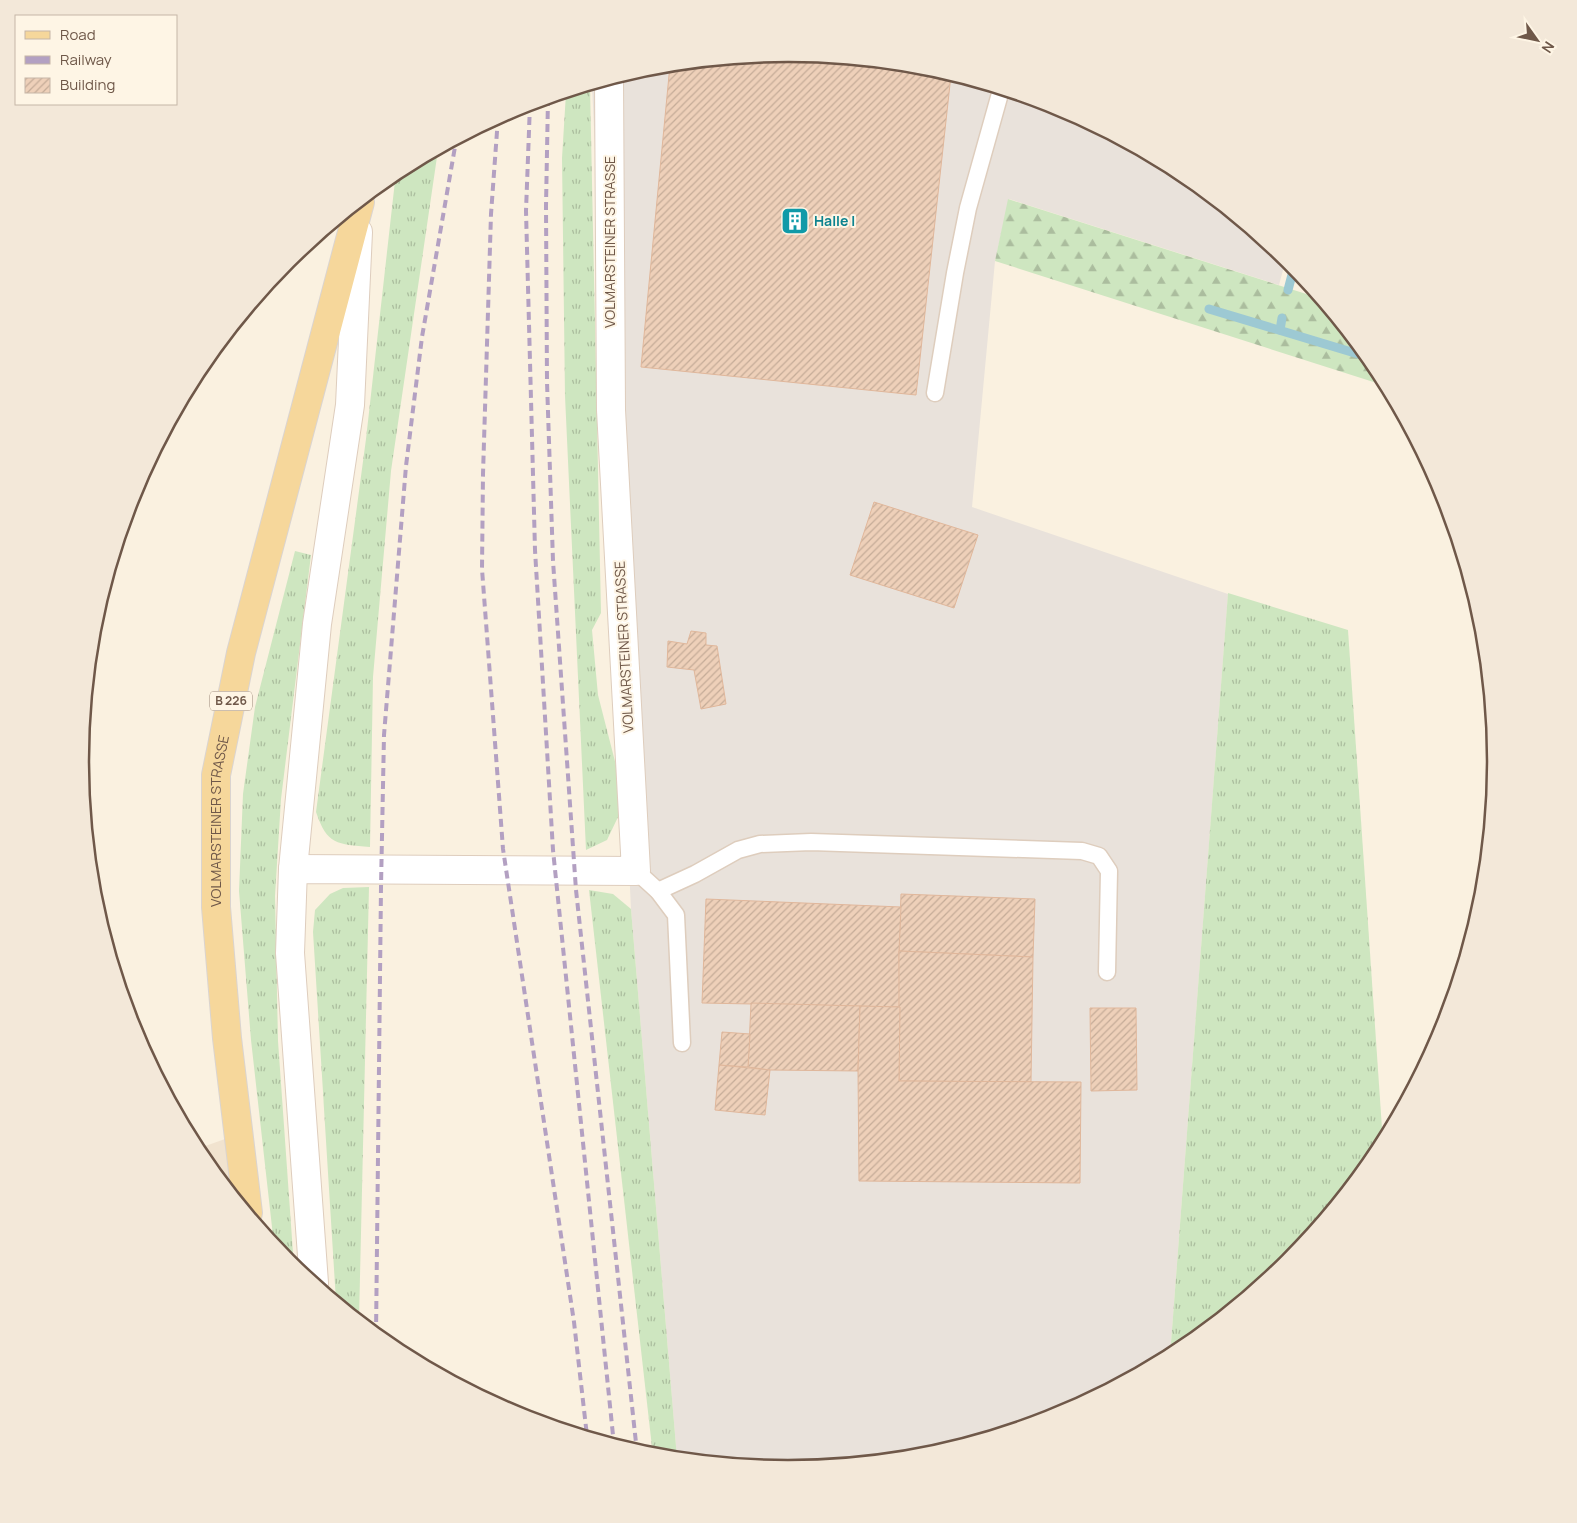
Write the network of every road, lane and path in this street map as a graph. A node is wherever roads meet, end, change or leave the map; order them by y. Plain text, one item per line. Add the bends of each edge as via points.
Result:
1 (609, 86) edge
2 (999, 96) edge
3 (360, 210) edge
4 (358, 211) edge
5 (935, 394) dead end
6 (293, 869) junction
7 (636, 871) junction
8 (658, 891) junction
9 (1107, 972) dead end
10 (682, 1043) dead end
11 (247, 1202) edge
12 (313, 1274) edge

1 - 7 street, VOLMARSTEINER STRASSE via 611,410
2 - 5 lane via 968,208
3 - 6 street, VOLMARSTEINER STRASSE via 350,405 317,624
4 - 11 main road, VOLMARSTEINER STRASSE / B 226 via 241,653 216,776 216,907 227,1038
6 - 7 street
6 - 12 street, VOLMARSTEINER STRASSE via 290,952
7 - 8 lane
8 - 9 lane via 738,850 760,844 811,842 1082,851 1099,856 1109,871
8 - 10 lane via 676,915

